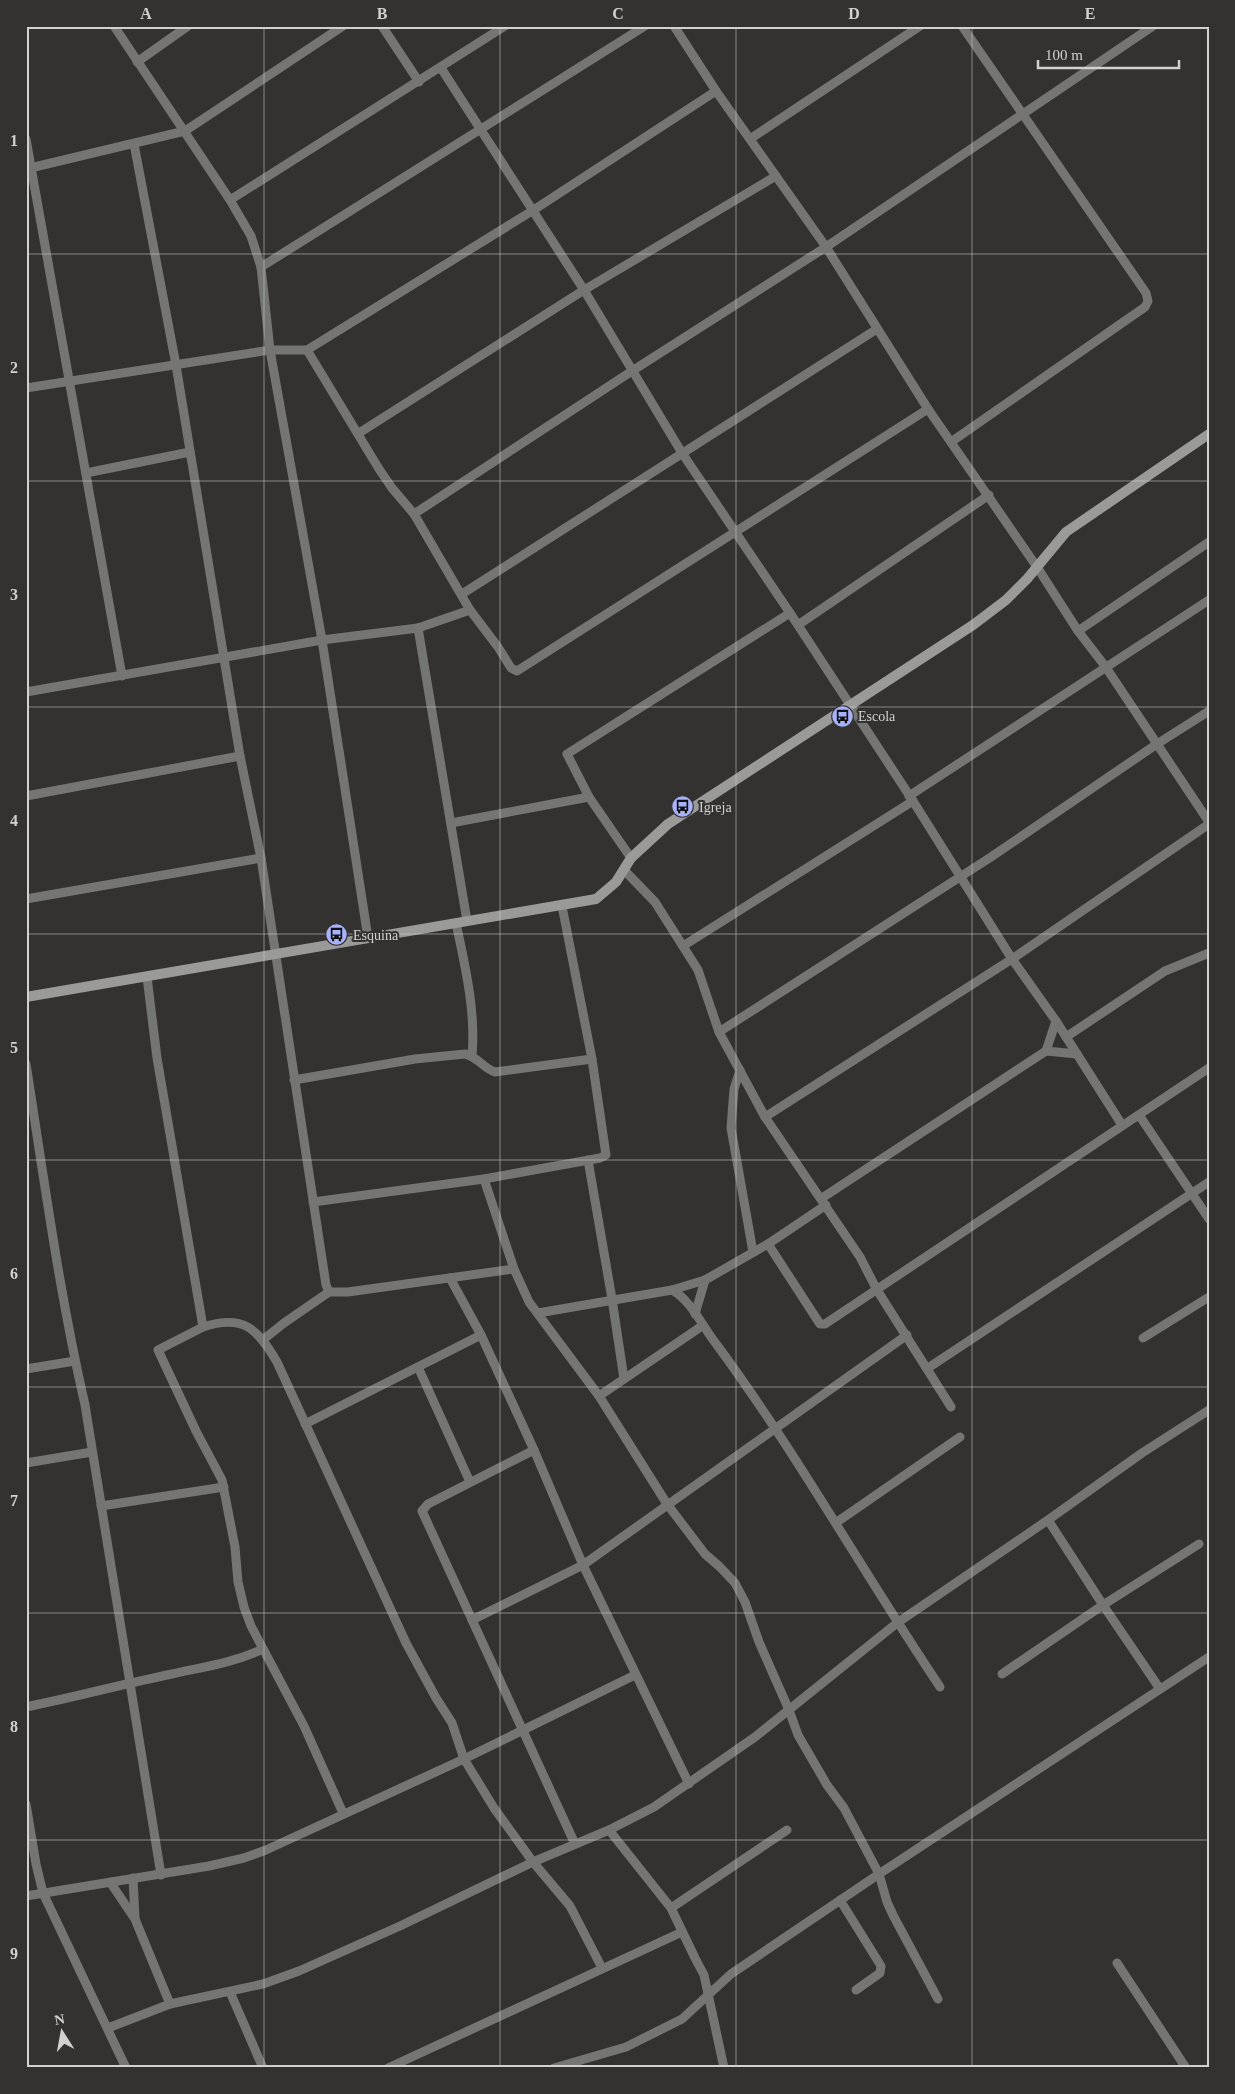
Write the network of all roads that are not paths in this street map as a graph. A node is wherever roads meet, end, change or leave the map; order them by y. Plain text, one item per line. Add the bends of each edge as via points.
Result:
1 (114, 26) edge
2 (188, 26) edge
3 (343, 26) edge
4 (382, 26) edge
5 (505, 26) edge
6 (645, 26) edge
7 (674, 26) edge
8 (920, 26) edge
9 (962, 26) edge
10 (1154, 26) edge
11 (137, 62) junction
12 (441, 68) junction
13 (420, 82) junction
14 (716, 91) junction
15 (1022, 114) junction
16 (480, 130) junction
17 (185, 131) junction
18 (26, 139) edge
19 (750, 139) junction
20 (134, 144) junction
21 (30, 168) edge
22 (776, 176) junction
23 (230, 200) junction
24 (532, 210) junction
25 (826, 247) junction
26 (261, 267) junction
27 (584, 290) junction
28 (877, 329) junction
29 (270, 350) junction
30 (307, 350) junction
31 (176, 365) junction
32 (632, 371) junction
33 (69, 380) junction
34 (26, 388) edge
35 (928, 409) junction
36 (359, 433) junction
37 (1209, 434) edge
38 (951, 442) junction
39 (190, 452) junction
40 (682, 453) junction
41 (86, 473) junction
42 (989, 495) junction
43 (414, 514) junction
44 (736, 532) junction
45 (1209, 542) edge
46 (1037, 567) junction
47 (462, 594) junction
48 (1209, 600) edge
49 (470, 610) junction
50 (790, 613) junction
51 (798, 625) junction
52 (418, 628) junction
53 (1078, 631) junction
54 (322, 640) junction
55 (225, 658) junction
56 (1105, 666) junction
57 (122, 676) junction
58 (26, 692) edge
59 (849, 705) junction
60 (1209, 711) edge
61 (1157, 744) junction
62 (240, 756) junction
63 (26, 796) edge
64 (589, 797) junction
65 (911, 798) junction
66 (451, 823) junction
67 (1209, 823) edge
68 (261, 858) junction
69 (632, 858) junction
70 (625, 871) junction
71 (960, 877) junction
72 (26, 899) edge
73 (562, 906) junction
74 (468, 921) junction
75 (456, 923) junction
76 (368, 938) junction
77 (683, 946) junction
78 (1209, 953) edge
79 (275, 955) junction
80 (1012, 959) junction
81 (147, 977) junction
82 (26, 997) edge
83 (1056, 1021) junction
84 (719, 1032) junction
85 (1066, 1037) junction
86 (1046, 1051) junction
87 (1077, 1054) junction
88 (472, 1056) junction
89 (592, 1059) junction
90 (26, 1064) edge
91 (1209, 1068) edge
92 (740, 1070) junction
93 (294, 1080) junction
94 (1139, 1115) junction
95 (765, 1117) junction
96 (1122, 1125) junction
97 (588, 1160) junction
98 (484, 1179) junction
99 (1209, 1182) edge
100 (1192, 1194) junction
101 (313, 1202) junction
102 (824, 1202) junction
103 (1209, 1219) edge
104 (768, 1244) junction
105 (753, 1252) junction
106 (514, 1269) junction
107 (450, 1278) junction
108 (705, 1280) junction
109 (672, 1290) junction
110 (878, 1290) junction
111 (329, 1292) junction
112 (1209, 1297) edge
113 (612, 1299) junction
114 (538, 1313) junction
115 (695, 1314) junction
116 (702, 1326) junction
117 (202, 1327) junction
118 (480, 1335) junction
119 (907, 1335) junction
120 (1143, 1338) dead end
121 (264, 1339) junction
122 (75, 1361) junction
123 (418, 1367) junction
124 (928, 1368) junction
125 (26, 1369) edge
126 (624, 1379) junction
127 (599, 1396) junction
128 (950, 1407) dead end
129 (1209, 1410) edge
130 (305, 1424) junction
131 (774, 1429) junction
132 (960, 1437) dead end
133 (534, 1450) junction
134 (92, 1452) junction
135 (26, 1463) edge
136 (470, 1482) junction
137 (224, 1487) junction
138 (667, 1504) junction
139 (101, 1506) junction
140 (1048, 1520) junction
141 (837, 1522) junction
142 (1200, 1544) dead end
143 (583, 1565) junction
144 (1103, 1605) junction
145 (472, 1620) junction
146 (897, 1623) junction
147 (263, 1649) junction
148 (1209, 1657) edge
149 (1002, 1674) dead end
150 (635, 1675) junction
151 (130, 1684) junction
152 (940, 1687) dead end
153 (1160, 1689) junction
154 (26, 1707) edge
155 (790, 1710) junction
156 (524, 1730) junction
157 (464, 1758) junction
158 (688, 1784) junction
159 (26, 1804) edge
160 (343, 1813) junction
161 (610, 1830) junction
162 (787, 1830) dead end
163 (575, 1844) junction
164 (533, 1862) junction
165 (879, 1874) junction
166 (161, 1875) junction
167 (133, 1878) junction
168 (110, 1882) junction
169 (43, 1894) junction
170 (26, 1896) edge
171 (840, 1900) junction
172 (671, 1908) junction
173 (135, 1919) junction
174 (682, 1932) junction
175 (1117, 1963) dead end
176 (602, 1968) junction
177 (856, 1990) dead end
178 (230, 1992) junction
179 (709, 1996) junction
180 (938, 1999) dead end
181 (170, 2004) junction
182 (108, 2028) junction
183 (411, 2063) edge
184 (126, 2068) edge
185 (263, 2068) edge
186 (388, 2068) edge
187 (554, 2068) edge
188 (724, 2068) edge
189 (1186, 2068) edge

1 - 11 street
2 - 11 street
3 - 17 street
4 - 13 street
5 - 12 street
6 - 16 street
7 - 14 street
8 - 19 street
9 - 15 street
10 - 15 street
11 - 17 street
12 - 13 street
12 - 16 street
13 - 23 street
14 - 19 street
14 - 24 street
15 - 25 street
15 - 38 street via 1146,293 1148,301 1145,307
16 - 24 street
16 - 26 street
17 - 20 street
17 - 23 street
18 - 21 street
19 - 22 street
20 - 21 street
20 - 31 street
21 - 33 street
22 - 25 street
22 - 27 street
23 - 26 street via 251,236
24 - 27 street
24 - 30 street
25 - 28 street
25 - 32 street
26 - 29 street
27 - 32 street
27 - 36 street
28 - 35 street
28 - 40 street
29 - 30 street
29 - 31 street
29 - 54 street
30 - 36 street
31 - 33 street
31 - 39 street
32 - 40 street
32 - 43 street
33 - 34 street
33 - 41 street
35 - 38 street
35 - 44 street
36 - 43 street via 392,488
37 - 46 street via 1066,532
38 - 42 street
39 - 41 street
39 - 55 street
40 - 44 street
40 - 47 street
41 - 57 street
42 - 46 street
42 - 51 street
43 - 47 street
44 - 49 street via 517,671 510,668
44 - 50 street
45 - 53 street
46 - 53 street
46 - 59 street via 1006,600 973,625
47 - 49 street
48 - 56 street
49 - 52 street
50 - 51 street
50 - 64 street via 567,754
51 - 59 street
52 - 54 street
52 - 66 street
53 - 56 street
54 - 55 street
54 - 76 street
55 - 57 street
55 - 62 street
56 - 61 street
56 - 65 street
57 - 58 street
59 - 65 street
59 - 69 street via 684,812 656,833
60 - 61 street
61 - 67 street
61 - 71 street
62 - 63 street
62 - 68 street
64 - 66 street
64 - 69 street
65 - 71 street
65 - 77 street
66 - 74 street
67 - 80 street
68 - 72 street
68 - 79 street
69 - 70 street
70 - 73 street via 596,899
70 - 77 street via 655,902
71 - 80 street
71 - 84 street
73 - 74 street
73 - 89 street
74 - 75 street
75 - 76 street
75 - 88 street via 468,976 474,1039
76 - 79 street
77 - 84 street via 698,970
78 - 85 street via 1165,971
79 - 81 street
79 - 93 street
80 - 83 street
80 - 95 street
81 - 82 street
81 - 117 street via 157,1058
83 - 85 street
83 - 86 street
84 - 92 street
85 - 87 street
86 - 87 street
86 - 102 street
87 - 96 street
88 - 89 street via 495,1072
88 - 93 street via 415,1059
89 - 97 street via 606,1153 604,1157
90 - 122 street
91 - 94 street
92 - 95 street
92 - 105 street via 734,1088 731,1128
93 - 101 street
94 - 96 street
94 - 100 street
95 - 102 street
96 - 110 street
97 - 98 street
97 - 113 street
98 - 101 street
98 - 106 street
99 - 100 street
100 - 103 street
100 - 124 street
101 - 111 street
102 - 104 street
102 - 110 street
104 - 105 street
104 - 110 street via 820,1324 825,1324
105 - 108 street
106 - 107 street
106 - 114 street via 524,1293
107 - 111 street
107 - 118 street
108 - 109 street
108 - 115 street
109 - 113 street
109 - 115 street via 680,1294
110 - 119 street
111 - 121 street
112 - 120 street
113 - 114 street
113 - 126 street
114 - 127 street
115 - 116 street
116 - 126 street
116 - 131 street
117 - 121 street via 230,1321 244,1323
117 - 137 street via 158,1350
118 - 123 street
118 - 133 street
119 - 124 street
119 - 131 street
121 - 130 street
122 - 125 street
122 - 134 street
123 - 130 street
123 - 136 street
124 - 128 street
126 - 127 street
127 - 138 street
129 - 140 street
130 - 157 street via 406,1644 452,1723
131 - 138 street
131 - 141 street
132 - 141 street
133 - 136 street
133 - 143 street
134 - 135 street
134 - 139 street
136 - 145 street via 428,1504 422,1512
137 - 139 street
137 - 147 street via 244,1607
138 - 143 street
138 - 155 street via 705,1554 735,1584
139 - 151 street
140 - 144 street
140 - 146 street
141 - 146 street
142 - 144 street
143 - 145 street
143 - 150 street
144 - 149 street
144 - 153 street
145 - 156 street
146 - 152 street
146 - 155 street
147 - 151 street via 243,1659
147 - 160 street via 304,1726
148 - 153 street
150 - 156 street
150 - 158 street
151 - 154 street
151 - 166 street
153 - 165 street
155 - 158 street
155 - 165 street via 801,1742 844,1808
156 - 157 street
156 - 163 street
157 - 160 street
157 - 164 street via 494,1808
158 - 161 street via 654,1807
159 - 169 street
160 - 166 street via 244,1858
161 - 163 street
161 - 172 street
162 - 172 street
163 - 164 street
164 - 176 street via 570,1906
164 - 178 street via 324,1960 262,1984
165 - 171 street
165 - 180 street via 893,1915
166 - 167 street
167 - 168 street
167 - 173 street
168 - 169 street
168 - 173 street
169 - 170 street
169 - 182 street
171 - 177 street via 882,1966 880,1973
171 - 179 street via 731,1974
172 - 174 street
173 - 181 street
174 - 176 street
174 - 179 street via 704,1975
175 - 189 street
176 - 183 street
178 - 181 street
178 - 185 street
179 - 187 street via 682,2019 644,2039
179 - 188 street
181 - 182 street
182 - 184 street
183 - 186 street

